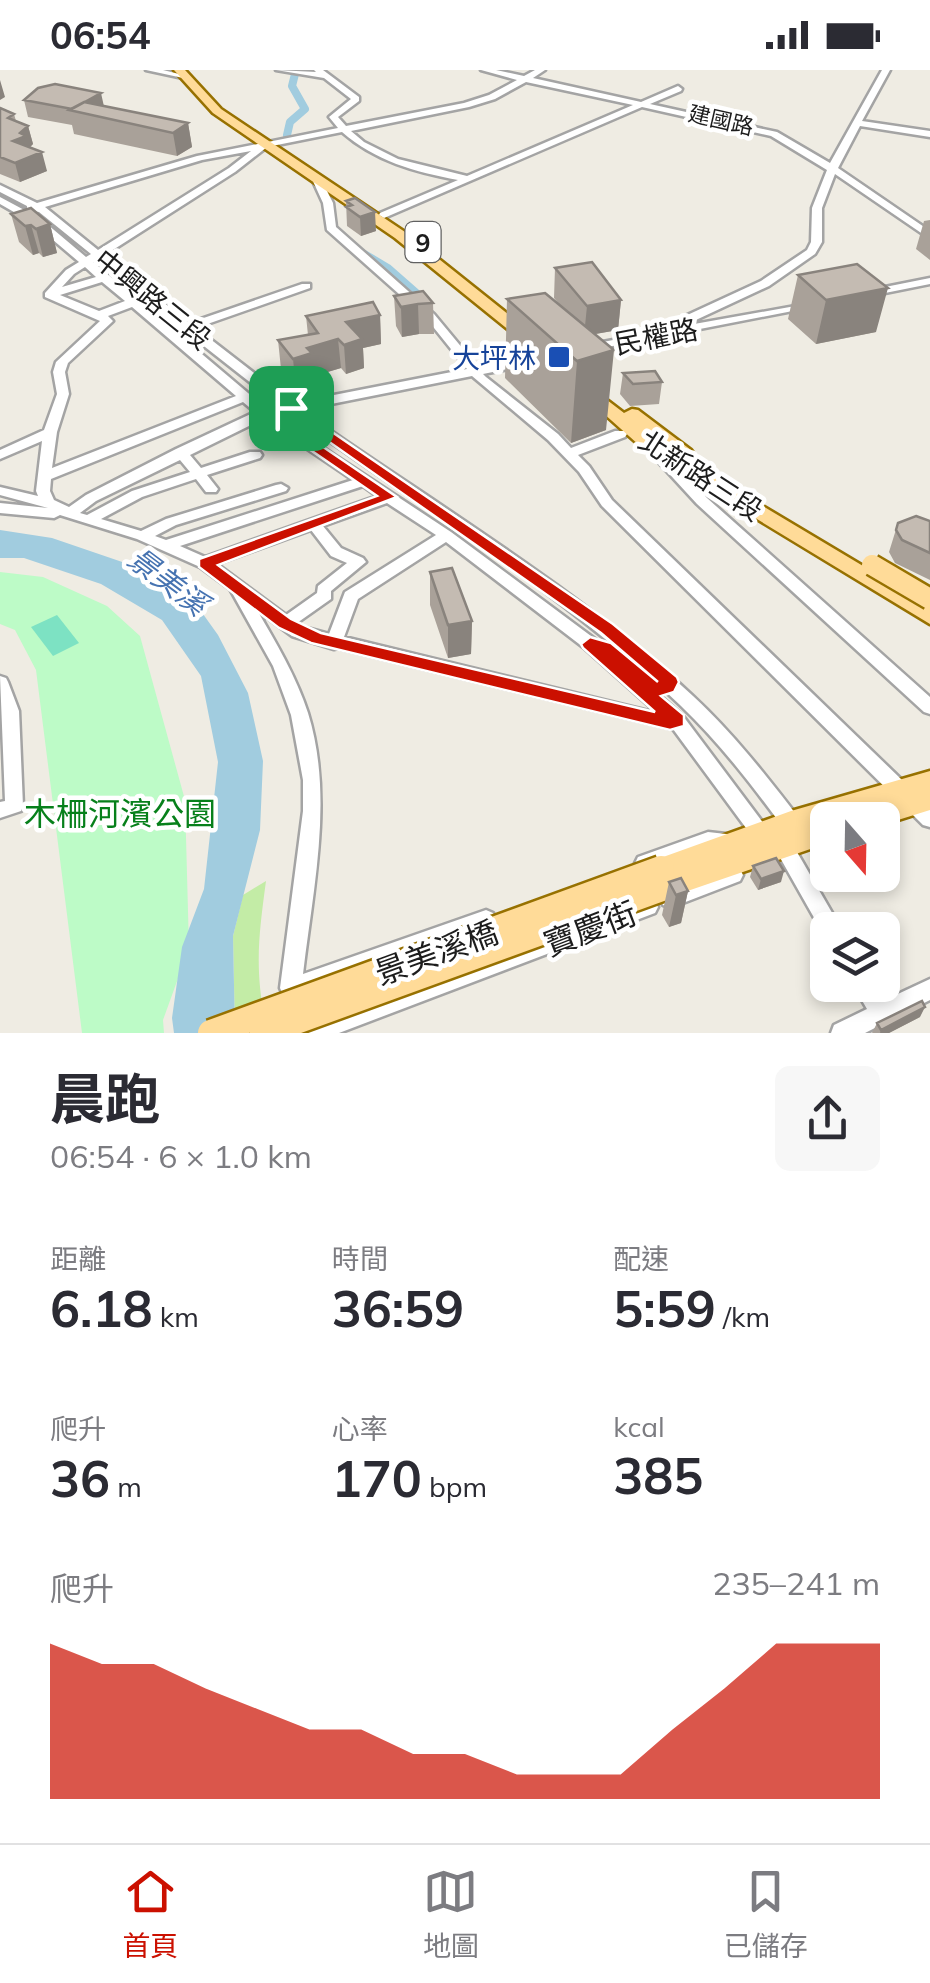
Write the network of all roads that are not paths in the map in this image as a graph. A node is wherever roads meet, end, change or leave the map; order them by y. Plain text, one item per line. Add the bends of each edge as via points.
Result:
1 (150, 70) edge
2 (486, 70) edge
3 (541, 70) edge
4 (886, 70) edge
5 (285, 71) edge
6 (184, 72) edge
7 (321, 73) edge
8 (526, 79) junction
9 (678, 89) dead end
10 (642, 102) junction
11 (855, 123) junction
12 (342, 129) junction
13 (930, 134) edge
14 (271, 143) junction
15 (834, 168) junction
16 (317, 178) junction
17 (471, 180) junction
18 (0, 191) edge
19 (38, 206) junction
20 (23, 211) junction
21 (384, 215) junction
22 (930, 236) edge
23 (91, 258) junction
24 (106, 277) junction
25 (930, 281) edge
26 (306, 286) dead end
27 (49, 296) junction
28 (854, 296) edge
29 (134, 302) junction
30 (816, 304) edge
31 (99, 316) junction
32 (188, 327) junction
33 (170, 333) junction
34 (658, 335) junction
35 (537, 347) junction
36 (576, 351) edge
37 (476, 371) junction
38 (244, 396) junction
39 (291, 408) junction
40 (264, 413) junction
41 (50, 432) junction
42 (620, 434) dead end
43 (654, 449) junction
44 (181, 452) junction
45 (568, 454) junction
46 (0, 455) edge
47 (256, 455) dead end
48 (199, 474) junction
49 (44, 476) junction
50 (365, 481) junction
51 (724, 486) junction
52 (280, 488) dead end
53 (211, 489) dead end
54 (0, 491) edge
55 (389, 497) junction
56 (48, 503) junction
57 (708, 506) junction
58 (0, 508) edge
59 (68, 514) junction
60 (90, 519) junction
61 (315, 526) junction
62 (446, 535) junction
63 (142, 536) junction
64 (168, 545) junction
65 (205, 563) junction
66 (866, 569) junction
67 (235, 585) junction
68 (930, 600) edge
69 (930, 616) edge
70 (285, 624) junction
71 (334, 642) junction
72 (590, 644) junction
73 (0, 682) edge
74 (670, 682) junction
75 (930, 707) edge
76 (677, 720) junction
77 (930, 782) edge
78 (919, 803) edge
79 (7, 808) edge
80 (778, 840) edge
81 (666, 877) junction
82 (821, 912) edge
83 (292, 988) junction
84 (930, 989) edge
85 (874, 1002) edge
86 (880, 1012) junction
87 (211, 1033) edge
88 (263, 1033) edge
89 (310, 1033) edge
90 (842, 1033) edge

1 - 6 street
2 - 8 street, 建國路
3 - 8 street
4 - 11 street
5 - 7 street
6 - 14 main road, 9 via 217,111
7 - 12 street via 356,98 333,117
8 - 10 street, 建國路
8 - 12 street via 466,105
9 - 10 street
10 - 15 street, 建國路 via 765,130
10 - 17 street
11 - 13 street
11 - 15 street
12 - 14 street
12 - 17 street via 410,168
14 - 16 main road, 9
14 - 19 street
14 - 21 main road, 9
14 - 23 street
15 - 22 street, 建國路
15 - 34 street via 816,212 812,251
16 - 35 main road, 9 via 458,277
16 - 37 street via 331,228 430,316
17 - 21 street
18 - 19 street, 中興路三段
18 - 20 street, 中興路三段
19 - 20 street
19 - 23 street, 中興路三段
20 - 23 street, 中興路三段
21 - 35 main road, 9 via 483,285
23 - 24 street, 中興路三段
23 - 27 street
23 - 32 street, 中興路三段
24 - 27 street
24 - 29 street, 中興路三段
25 - 28 street
26 - 32 street
27 - 31 street
29 - 31 street
29 - 33 street, 中興路三段
30 - 34 street, 民權路
31 - 41 street via 106,321 62,362 64,394
32 - 33 street
32 - 39 street, 中興路三段
33 - 38 street, 中興路三段
34 - 36 street, 民權路
35 - 37 street
37 - 39 street
37 - 45 street
38 - 40 street, 中興路三段
38 - 49 street
39 - 40 street
39 - 74 street, 中興路三段 via 595,620
40 - 44 street
40 - 50 street, 中興路三段
41 - 46 street
41 - 49 street
42 - 45 street
43 - 51 main road, 北新路三段
43 - 51 main road, 北新路三段 via 579,376
43 - 57 street
44 - 48 street
44 - 59 street
45 - 78 street via 608,503
47 - 48 street
48 - 53 street
48 - 60 street via 137,494
49 - 56 street
50 - 55 street, 中興路三段
50 - 64 street
51 - 57 street
51 - 66 main road, 北新路三段
52 - 63 street
54 - 56 street
55 - 61 street
55 - 62 street, 中興路三段
56 - 59 street
57 - 75 street
58 - 59 street
59 - 60 street
60 - 63 street
61 - 65 street
61 - 70 street via 336,552 358,562 323,590 326,596
62 - 71 street via 351,596
62 - 72 street, 中興路三段
63 - 64 street
64 - 65 street
65 - 67 street
66 - 68 main road, bridge
66 - 69 main road
67 - 70 street
67 - 83 street via 281,666 300,715 312,780
70 - 71 street
71 - 76 street
72 - 74 street via 654,690
72 - 76 street, 中興路三段
73 - 79 street via 10,711
74 - 80 street, 中興路三段 via 719,733
76 - 80 street, 中興路三段
77 - 78 main road, 寶慶街
78 - 80 main road, 寶慶街
80 - 81 main road, 寶慶街
80 - 82 street
80 - 83 street, 寶慶街 via 708,840
80 - 89 street, 寶慶街 via 737,873
81 - 87 main road, 景美溪橋, bridge
81 - 88 main road, 景美溪橋, bridge
83 - 89 street
84 - 86 street
85 - 86 street
86 - 90 street

